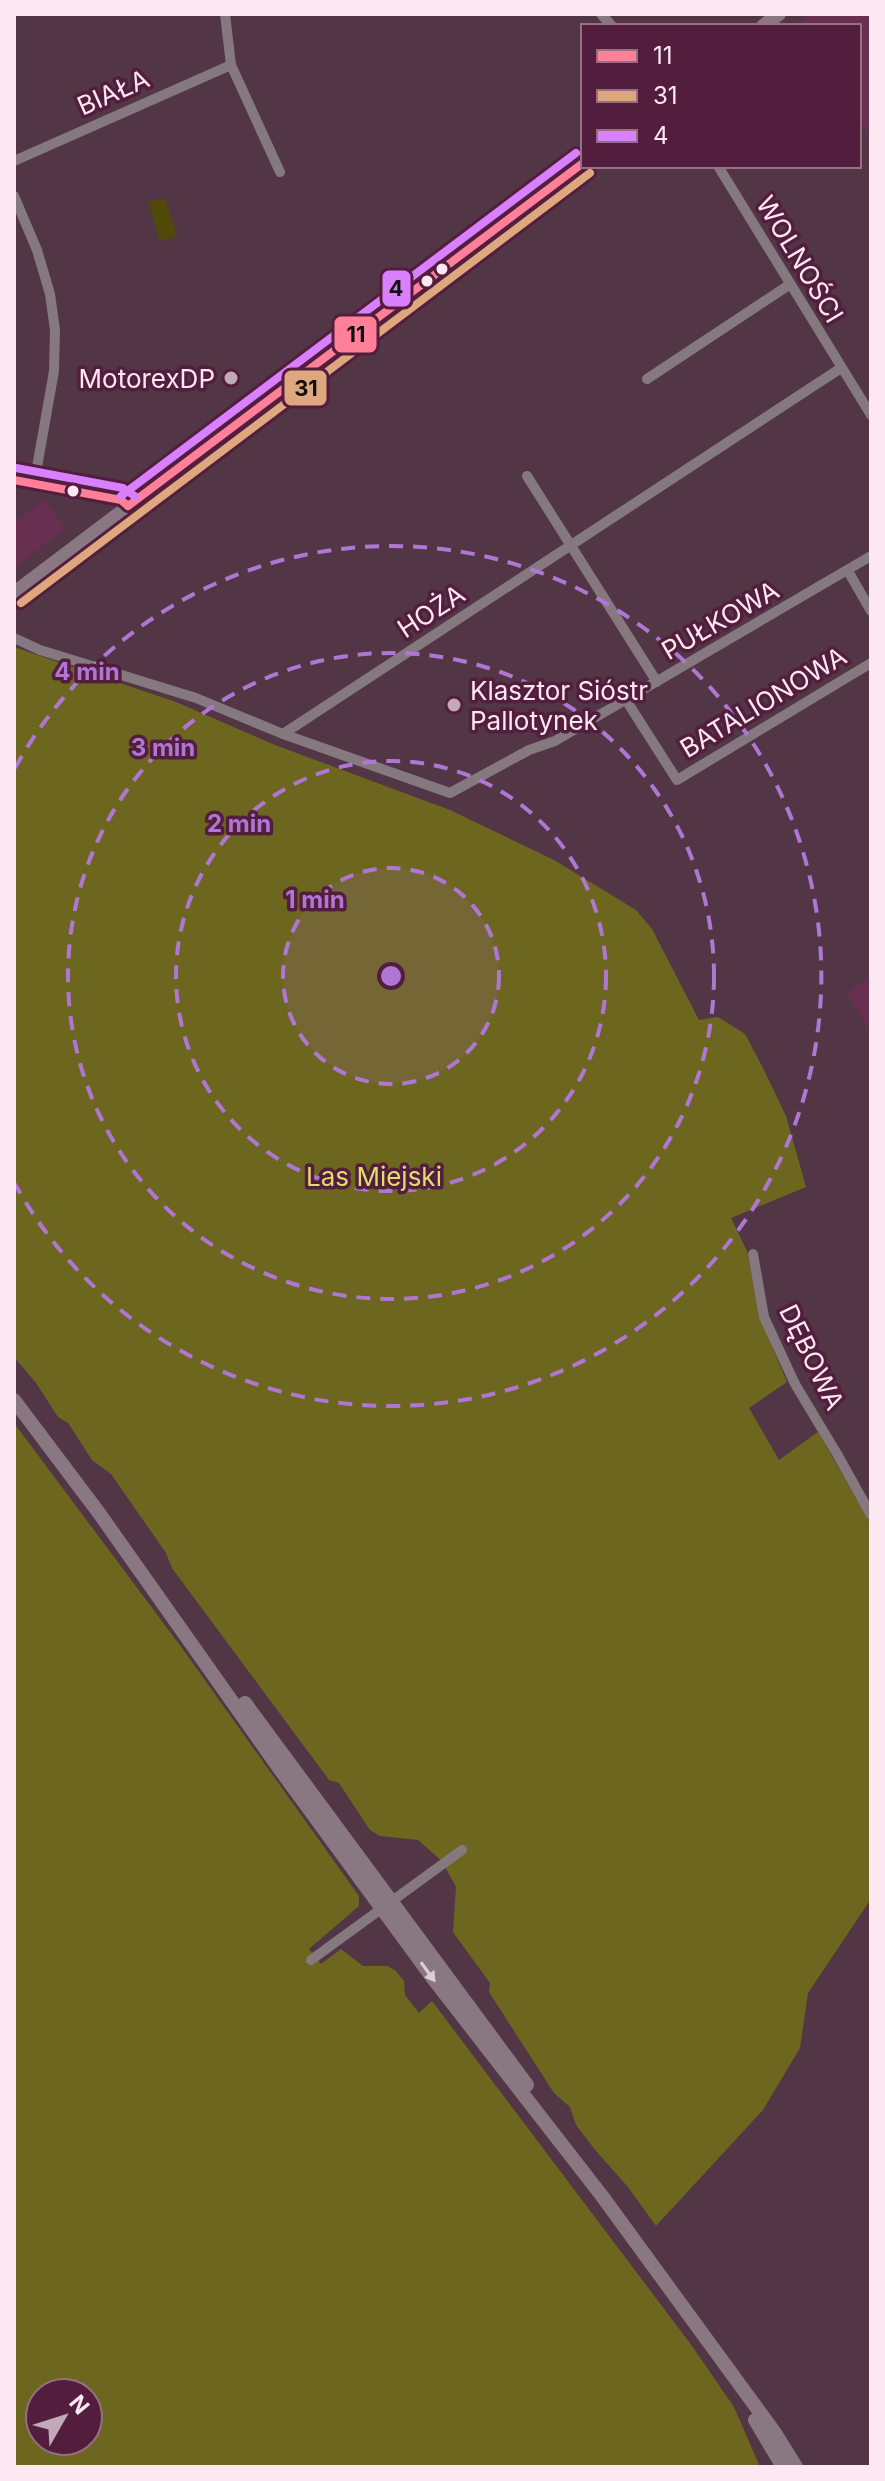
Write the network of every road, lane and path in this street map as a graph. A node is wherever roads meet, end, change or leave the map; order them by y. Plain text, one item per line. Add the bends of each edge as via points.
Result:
1 (225, 14) edge
2 (231, 65) junction
3 (14, 161) edge
4 (581, 165) edge
5 (719, 168) edge
6 (280, 172) dead end
7 (14, 196) edge
8 (789, 285) junction
9 (841, 368) junction
10 (647, 379) dead end
11 (871, 415) edge
12 (527, 476) dead end
13 (14, 480) edge
14 (34, 484) junction
15 (128, 506) junction
16 (571, 545) junction
17 (871, 556) edge
18 (848, 571) junction
19 (14, 593) edge
20 (871, 611) edge
21 (14, 638) edge
22 (871, 663) edge
23 (657, 682) junction
24 (626, 700) junction
25 (283, 734) junction
26 (753, 1254) dead end
27 (14, 1400) edge
28 (871, 1515) edge
29 (462, 1850) dead end
30 (387, 1905) junction
31 (311, 1960) dead end
32 (721, 2361) junction
33 (783, 2467) edge
34 (796, 2467) edge

1 - 2 street
2 - 3 street, BIAŁA
2 - 6 street
4 - 15 main road
5 - 8 street, WOLNOŚCI
7 - 14 street via 42,265 55,330 54,371
8 - 9 street, WOLNOŚCI
8 - 10 street
9 - 11 street, WOLNOŚCI
9 - 16 street, HOŻA
12 - 16 street
13 - 14 street
14 - 15 street via 121,500
15 - 19 main road
16 - 23 street
16 - 25 street, HOŻA
17 - 18 street, PUŁKOWA
18 - 20 street
18 - 23 street, PUŁKOWA
21 - 25 street via 196,698
22 - 24 street, BATALIONOWA via 677,780
23 - 24 street, PUŁKOWA
24 - 25 street, PUŁKOWA via 450,793
26 - 28 street, DĘBOWA via 764,1317 795,1384
27 - 30 main road via 279,1768
29 - 30 street
30 - 31 street
30 - 32 main road via 435,1981 602,2196
32 - 33 main road
32 - 34 main road

